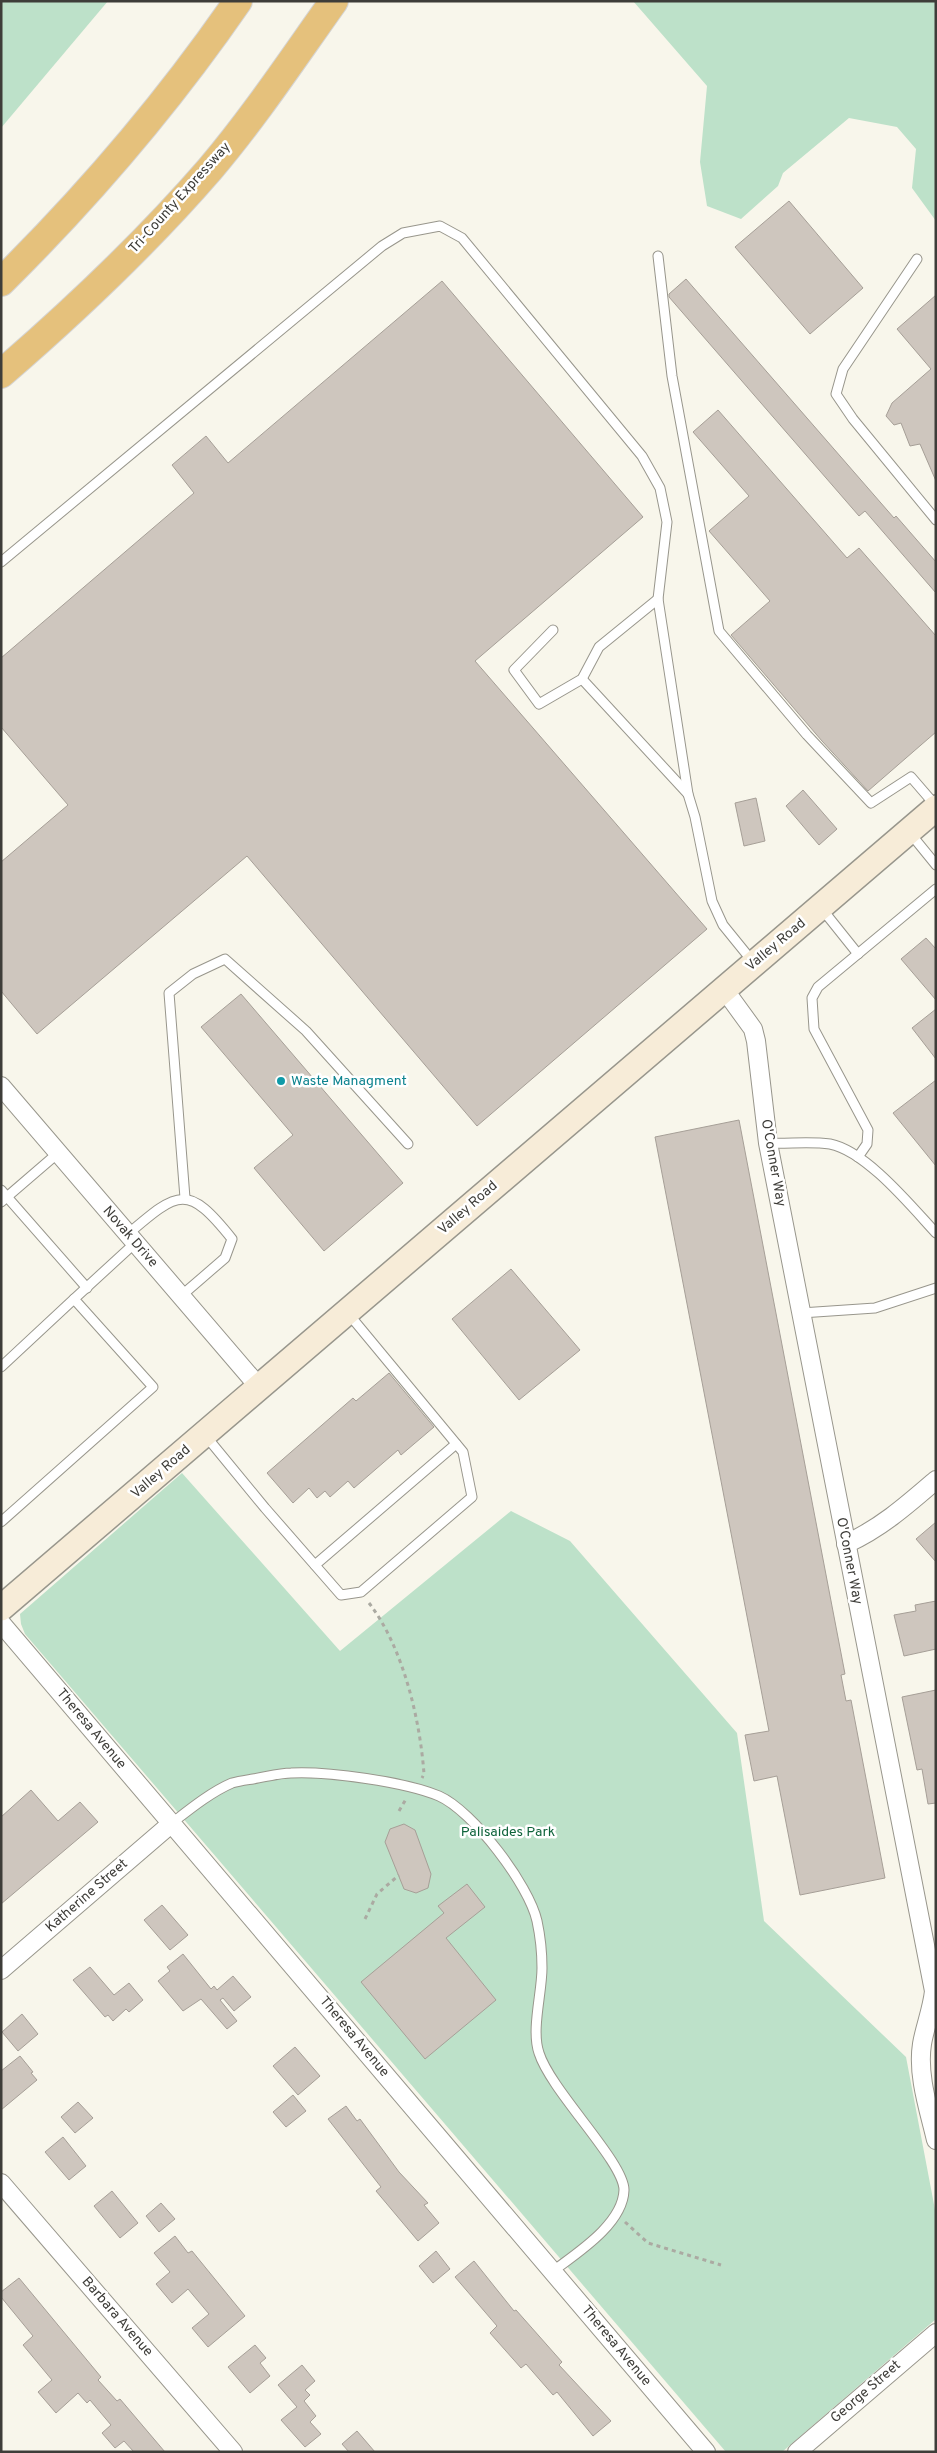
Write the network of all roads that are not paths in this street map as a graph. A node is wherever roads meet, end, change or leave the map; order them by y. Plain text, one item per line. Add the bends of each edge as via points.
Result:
1 (238, 1) edge
2 (334, 1) edge
3 (658, 256) dead end
4 (917, 258) dead end
5 (1, 282) edge
6 (1, 374) edge
7 (936, 520) edge
8 (1, 562) edge
9 (658, 600) junction
10 (553, 630) dead end
11 (582, 679) junction
12 (688, 794) junction
13 (936, 807) edge
14 (909, 831) junction
15 (936, 865) edge
16 (936, 889) edge
17 (820, 907) junction
18 (858, 954) junction
19 (754, 963) junction
20 (724, 990) junction
21 (1, 1086) edge
22 (768, 1143) junction
23 (408, 1144) dead end
24 (58, 1153) junction
25 (858, 1158) junction
26 (3, 1196) edge
27 (185, 1198) junction
28 (936, 1233) edge
29 (132, 1239) junction
30 (87, 1288) junction
31 (936, 1288) edge
32 (181, 1296) junction
33 (74, 1299) junction
34 (347, 1312) junction
35 (801, 1313) junction
36 (1, 1367) edge
37 (259, 1388) junction
38 (204, 1434) junction
39 (456, 1444) junction
40 (936, 1480) edge
41 (1, 1522) edge
42 (846, 1544) junction
43 (315, 1565) junction
44 (1, 1608) edge
45 (1, 1623) edge
46 (172, 1823) junction
47 (1, 1970) edge
48 (935, 1991) edge
49 (936, 2140) edge
50 (1, 2183) edge
51 (553, 2271) junction
52 (936, 2333) edge
53 (233, 2452) edge
54 (706, 2452) edge
55 (797, 2452) edge

1 - 5 highway via 188,72 122,154
2 - 6 highway, Tri-County Expressway via 250,119 188,194 77,307
3 - 13 lane via 672,376 719,631 807,736 870,803 911,777
4 - 7 lane via 843,369 836,394
8 - 9 lane via 382,246 403,233 440,226 462,238 642,456 660,488 667,522
9 - 11 lane via 599,647
9 - 12 lane
10 - 11 lane via 514,670 539,704
11 - 12 lane
12 - 19 lane via 712,901 724,925
13 - 14 main road, Valley Road
14 - 15 lane
14 - 17 main road, Valley Road
16 - 18 lane
17 - 18 lane
17 - 19 main road, Valley Road
18 - 25 lane via 818,987 812,998 814,1029 868,1130 867,1144
19 - 20 main road, Valley Road
20 - 22 street, O'Conner Way via 753,1029
20 - 34 main road, Valley Road
21 - 24 street, Novak Drive
22 - 25 lane via 829,1144 844,1148
22 - 35 street, O'Conner Way
23 - 27 lane via 306,1031 225,959 193,974 169,993
24 - 26 lane
24 - 29 street, Novak Drive
25 - 28 lane via 902,1196
26 - 30 lane
27 - 29 lane via 155,1211
27 - 32 lane via 201,1204 232,1239 226,1258
29 - 30 lane
29 - 32 street, Novak Drive
30 - 33 lane
31 - 35 lane via 875,1308
32 - 37 street, Novak Drive
33 - 36 lane
33 - 41 lane via 153,1387
34 - 37 main road, Valley Road
34 - 39 lane
35 - 42 street, O'Conner Way
37 - 38 main road, Valley Road
38 - 43 lane
38 - 44 main road, Valley Road
39 - 43 lane
39 - 43 lane via 463,1452 472,1497 361,1592 342,1595
40 - 42 street via 887,1522
42 - 48 street, O'Conner Way
45 - 46 street, Theresa Avenue
46 - 47 street, Katherine Street
46 - 51 street, Theresa Avenue
46 - 51 lane via 233,1783 291,1773 342,1776 439,1796 457,1808 493,1845 525,1888 537,1921 542,1968 537,2013 538,2052 557,2089 613,2162 624,2188 622,2201 610,2223 589,2244
48 - 49 street, O'Conner Way via 922,2044 922,2073
50 - 53 street, Barbara Avenue
51 - 54 street, Theresa Avenue
52 - 55 street, George Street

